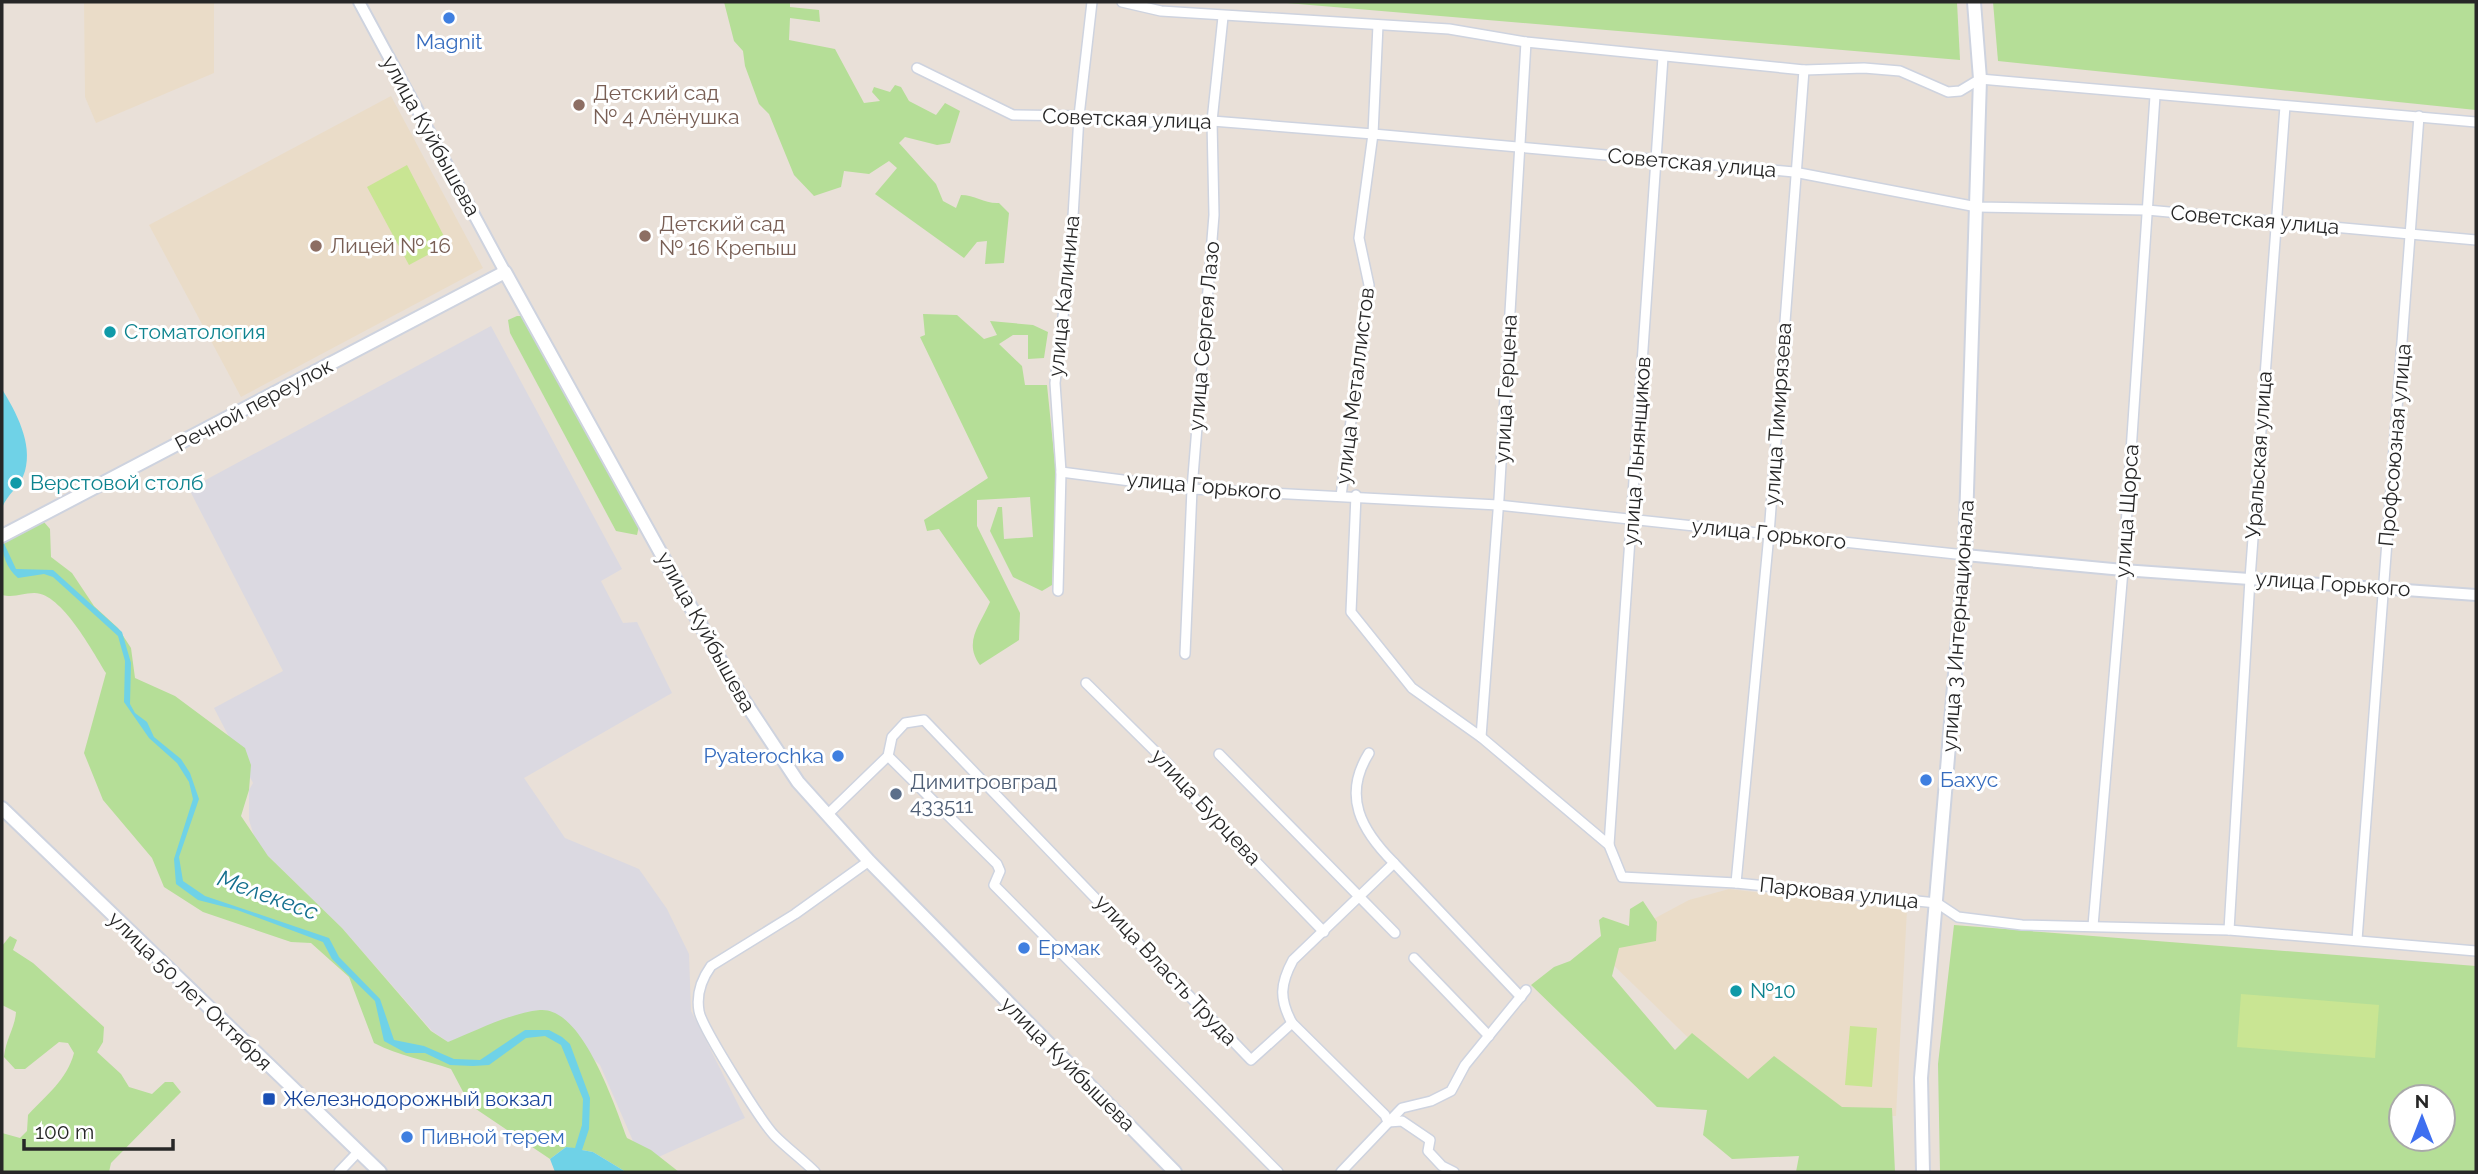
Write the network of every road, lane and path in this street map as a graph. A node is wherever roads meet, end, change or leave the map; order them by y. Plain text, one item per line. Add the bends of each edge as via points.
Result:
1 (359, 2) edge
2 (1092, 2) edge
3 (1122, 2) edge
4 (1974, 2) edge
5 (1223, 18) junction
6 (1378, 25) junction
7 (1526, 41) junction
8 (1663, 57) junction
9 (917, 68) dead end
10 (1804, 70) junction
11 (1980, 79) junction
12 (2155, 96) junction
13 (2285, 106) junction
14 (1079, 116) junction
15 (2419, 116) junction
16 (1212, 121) junction
17 (2476, 122) edge
18 (1373, 134) junction
19 (1521, 148) junction
20 (1658, 159) junction
21 (1794, 172) junction
22 (1977, 207) junction
23 (2147, 210) junction
24 (2277, 222) junction
25 (2412, 234) junction
26 (2476, 240) edge
27 (505, 272) junction
28 (1061, 472) junction
29 (1192, 489) junction
30 (1356, 495) junction
31 (1341, 496) junction
32 (1498, 505) junction
33 (1633, 521) junction
34 (1769, 534) junction
35 (5, 535) edge
36 (1965, 555) junction
37 (2123, 570) junction
38 (2250, 579) junction
39 (2384, 587) junction
40 (1058, 591) dead end
41 (2476, 595) edge
42 (1185, 654) dead end
43 (1086, 683) dead end
44 (1481, 737) junction
45 (1369, 753) dead end
46 (1219, 754) dead end
47 (888, 756) junction
48 (2, 808) edge
49 (827, 815) junction
50 (1609, 845) junction
51 (869, 861) junction
52 (1394, 863) junction
53 (1737, 883) junction
54 (1359, 896) junction
55 (1937, 904) junction
56 (2093, 926) junction
57 (2229, 930) junction
58 (1324, 932) junction
59 (1395, 933) dead end
60 (2357, 940) junction
61 (2476, 951) edge
62 (1414, 958) dead end
63 (1292, 1023) junction
64 (1489, 1036) junction
65 (1388, 1122) junction
66 (358, 1152) junction
67 (339, 1172) edge
68 (380, 1172) edge
69 (815, 1172) edge
70 (1175, 1172) edge
71 (1278, 1172) edge
72 (1340, 1172) edge
73 (1454, 1172) edge
74 (1923, 1172) edge

1 - 27 street, улица Куйбышева
2 - 14 street, улица Калинина
3 - 5 street
4 - 11 main road, улица 3 Интернационала
5 - 6 street
5 - 16 street, улица Сергея Лазо
6 - 7 street via 1449,29
6 - 18 street, улица Металлистов
7 - 8 street
7 - 19 street, улица Герцена
8 - 10 street
8 - 20 street, улица Льнянщиков
9 - 14 street, Советская улица via 1013,115
10 - 11 street via 1900,71 1948,92
10 - 21 street, улица Тимирязева
11 - 12 street
11 - 22 main road, улица 3 Интернационала
12 - 13 street
12 - 23 street, улица Щорса
13 - 15 street
13 - 24 street, Уральская улица
14 - 16 street, Советская улица
14 - 28 street, улица Калинина via 1071,250 1055,383
15 - 17 street
15 - 25 street, Профсоюзная улица
16 - 18 street, Советская улица
16 - 29 street, улица Сергея Лазо via 1214,215
18 - 19 street, Советская улица
18 - 31 street, улица Металлистов via 1359,238 1369,285
19 - 20 street, Советская улица
19 - 32 street, улица Герцена
20 - 21 street, Советская улица
20 - 33 street, улица Льнянщиков
21 - 22 street, Советская улица
21 - 34 street, улица Тимирязева
22 - 23 street, Советская улица
22 - 36 main road, улица 3 Интернационала
23 - 24 street, Советская улица
23 - 37 street, улица Щорса
24 - 25 street, Советская улица
24 - 38 street, Уральская улица
25 - 26 street, Советская улица
25 - 39 street, Профсоюзная улица
27 - 35 main road, Речной переулок
27 - 49 main road, улица Куйбышева via 737,690 766,738
28 - 29 street, улица Горького
28 - 40 street, улица Калинина
29 - 31 street, улица Горького
29 - 42 street, улица Сергея Лазо
30 - 31 street, улица Горького
30 - 32 street, улица Горького
30 - 44 street, Парковая улица via 1351,612 1412,688
32 - 33 street, улица Горького
32 - 44 street, улица Герцена
33 - 34 street, улица Горького
33 - 50 street, улица Льнянщиков
34 - 36 street, улица Горького
34 - 53 street, улица Тимирязева
36 - 37 street, улица Горького
36 - 55 main road, улица 3 Интернационала
37 - 38 street, улица Горького
37 - 56 street, улица Щорса
38 - 39 street, улица Горького
38 - 57 street, Уральская улица
39 - 41 street, улица Горького
39 - 60 street, Профсоюзная улица
43 - 58 street, улица Бурцева
44 - 50 street, Парковая улица
45 - 52 street via 1358,770 1355,803 1370,834
46 - 54 street
47 - 49 street
47 - 63 street, улица Власть Труда via 892,737 905,723 924,720 1251,1060
47 - 71 street via 997,864 1000,871 994,885
48 - 66 main road, улица 50 лет Октября
49 - 51 main road, улица Куйбышева
50 - 53 street, Парковая улица via 1622,877
51 - 69 street via 796,914 711,966 702,978 698,997 706,1032 751,1101 774,1135
51 - 70 main road, улица Куйбышева
52 - 54 street
52 - 64 street via 1523,994
53 - 55 street, Парковая улица
54 - 58 street
54 - 59 street
55 - 56 street, Парковая улица via 1958,917 2022,925
55 - 74 main road, улица 3 Интернационала via 1921,1078
56 - 57 street, Парковая улица
57 - 60 street, Парковая улица
58 - 63 street via 1293,960 1283,978 1281,998
60 - 61 street, Парковая улица
62 - 64 street
63 - 65 street
64 - 65 street via 1451,1090 1402,1108
65 - 72 street
65 - 73 street via 1402,1121 1430,1140 1429,1151
66 - 67 street
66 - 68 main road, улица 50 лет Октября

